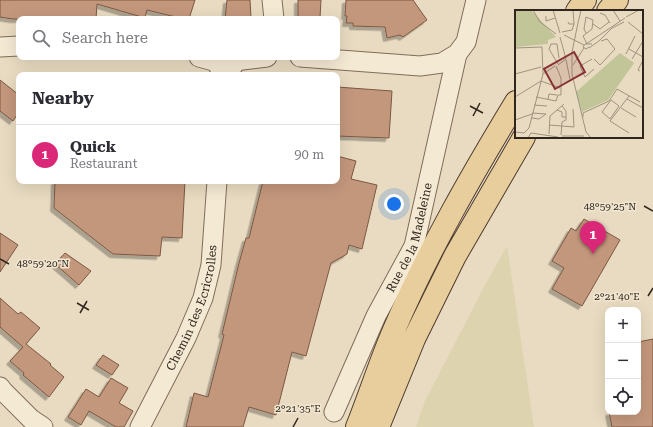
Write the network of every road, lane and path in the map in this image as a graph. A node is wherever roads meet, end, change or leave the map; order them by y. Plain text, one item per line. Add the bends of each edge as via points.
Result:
1 (272, 0) edge
2 (476, 0) edge
3 (585, 0) edge
4 (609, 0) edge
5 (617, 0) edge
6 (578, 10) edge
7 (603, 10) edge
8 (609, 10) edge
9 (274, 16) edge
10 (16, 46) edge
11 (0, 47) edge
12 (461, 48) junction
13 (244, 60) edge
14 (340, 60) edge
15 (222, 63) edge
16 (515, 104) edge
17 (523, 138) edge
18 (217, 184) edge
19 (0, 387) edge
20 (334, 412) dead end
21 (43, 427) edge
22 (140, 427) edge
23 (357, 427) edge
24 (378, 427) edge

1 - 9 street
2 - 12 street, Rue de la Madeleine
3 - 6 main road
4 - 7 main road
5 - 8 main road
10 - 11 street
12 - 14 street via 442,63 420,66
12 - 20 street, Rue de la Madeleine via 414,246 376,316
13 - 15 street
16 - 23 main road via 437,240 394,330
17 - 24 main road via 454,256 414,339
18 - 22 street, Chemin des Ecricrolles via 211,265 203,298 186,338
19 - 21 street via 31,419

